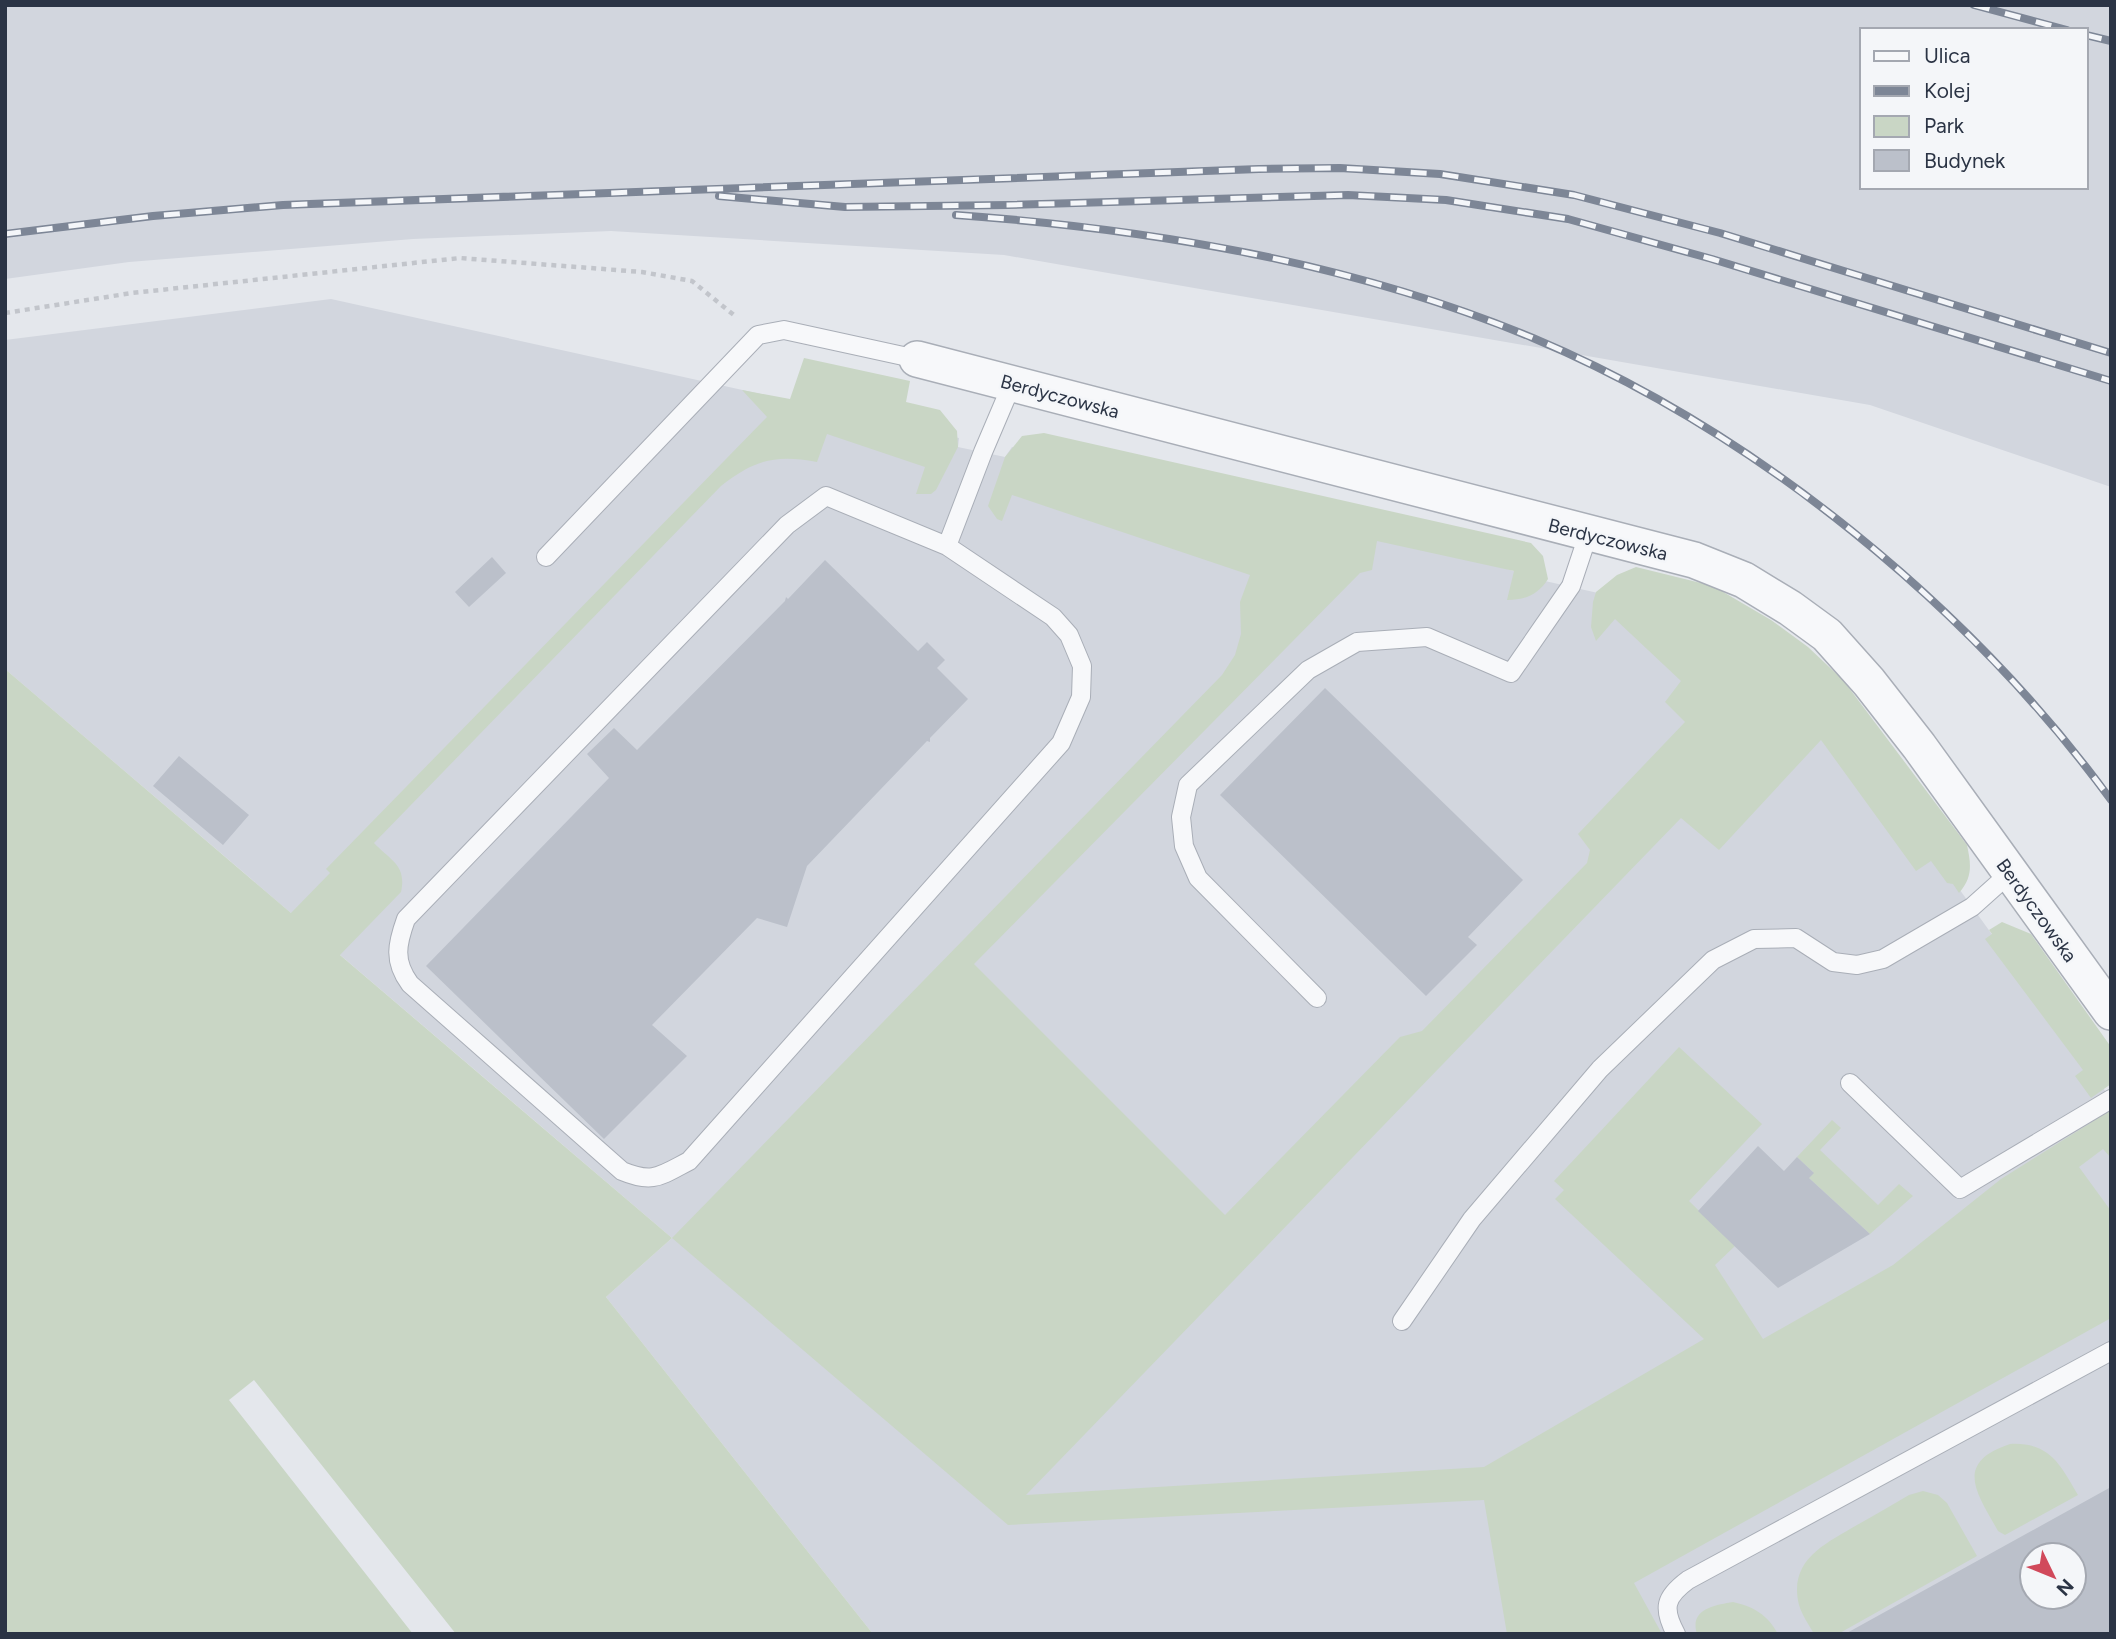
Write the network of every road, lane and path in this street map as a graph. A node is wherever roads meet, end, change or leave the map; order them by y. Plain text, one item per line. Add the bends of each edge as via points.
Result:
1 (5, 313) edge
2 (758, 335) junction
3 (918, 359) joint
4 (1012, 384) junction
5 (1588, 535) junction
6 (947, 546) junction
7 (546, 557) dead end
8 (2010, 873) junction
9 (1317, 998) dead end
10 (2111, 1012) edge
11 (1850, 1083) dead end
12 (2111, 1099) edge
13 (1402, 1321) dead end
14 (2111, 1351) edge
15 (1676, 1634) edge

1 - 2 path via 132,293 460,258 642,272 692,281
2 - 3 lane via 784,330
2 - 7 lane
3 - 4 street, Berdyczowska
4 - 5 street, Berdyczowska
4 - 6 lane
5 - 8 street, Berdyczowska via 1693,560 1744,580 1828,635 1911,735
5 - 9 lane via 1571,586 1511,673 1427,637 1357,642 1308,670 1188,785 1181,817 1184,846 1198,878
6 - 6 lane via 1053,617 1069,635 1082,666 1081,697 1061,743 689,1161 658,1177 641,1179 622,1171 410,984 398,956 406,919 787,525 826,496
8 - 10 street, Berdyczowska
8 - 13 lane via 1972,907 1883,959 1857,965 1833,962 1796,938 1754,939 1713,960 1600,1069 1472,1219
11 - 12 lane via 1960,1189
14 - 15 lane via 1688,1580 1674,1590 1667,1605

